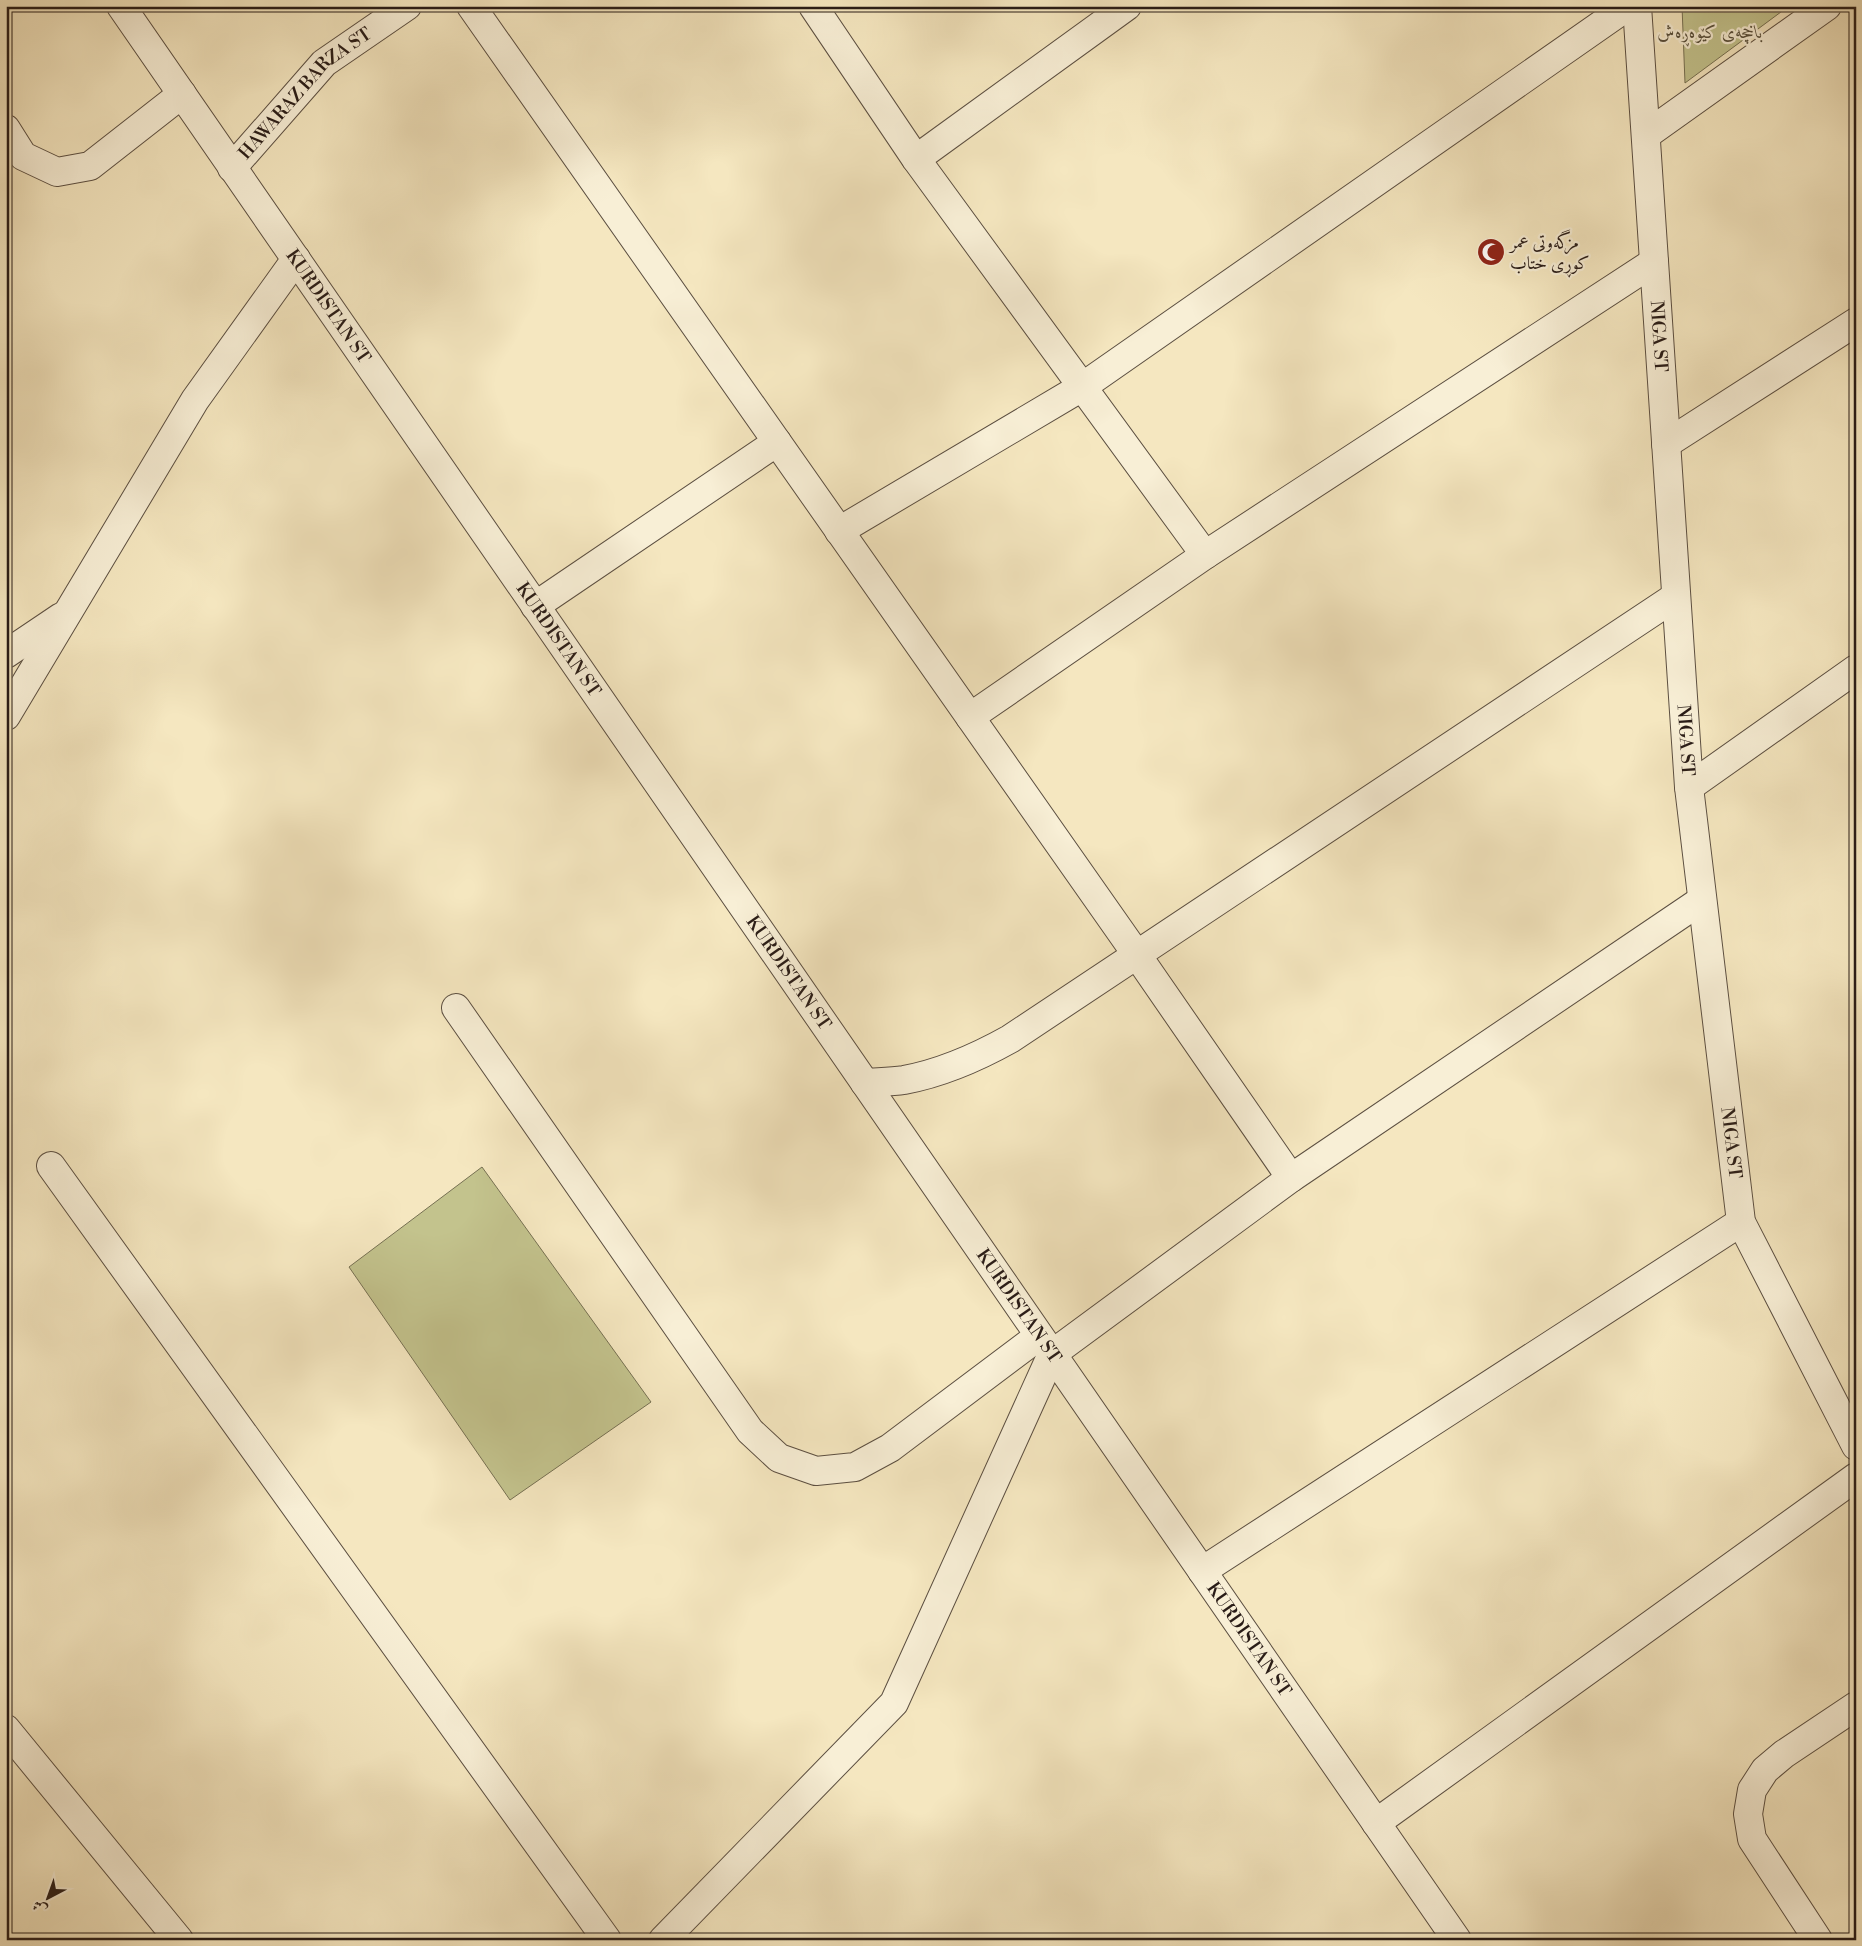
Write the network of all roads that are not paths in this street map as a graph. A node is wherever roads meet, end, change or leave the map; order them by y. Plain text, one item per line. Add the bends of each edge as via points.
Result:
1 (121, 6) edge
2 (407, 6) edge
3 (471, 6) edge
4 (813, 6) edge
5 (1127, 6) edge
6 (1628, 6) edge
7 (1637, 6) edge
8 (1827, 6) edge
9 (182, 94) junction
10 (6, 129) edge
11 (1646, 135) junction
12 (916, 159) junction
13 (232, 168) junction
14 (296, 259) junction
15 (1654, 262) junction
16 (1856, 322) edge
17 (1082, 387) junction
18 (777, 442) junction
19 (1666, 444) junction
20 (839, 531) junction
21 (1205, 555) junction
22 (1675, 597) junction
23 (535, 606) junction
24 (67, 613) junction
25 (6, 654) edge
26 (1856, 669) edge
27 (6, 716) edge
28 (970, 717) junction
29 (1689, 787) junction
30 (1702, 900) junction
31 (1137, 954) junction
32 (456, 1008) dead end
33 (864, 1083) junction
34 (52, 1166) dead end
35 (1291, 1178) junction
36 (1742, 1222) junction
37 (1046, 1345) junction
38 (1856, 1446) edge
39 (1856, 1478) edge
40 (1202, 1571) junction
41 (1856, 1706) edge
42 (6, 1729) edge
43 (1376, 1823) junction
44 (179, 1940) edge
45 (607, 1940) edge
46 (663, 1940) edge
47 (1456, 1940) edge
48 (1818, 1940) edge

1 - 9 street, KURDISTAN ST
2 - 13 street, HAWARAZ BARZA ST via 324,63
3 - 18 street
4 - 12 street
5 - 12 street
6 - 17 street
7 - 11 street, NIGA ST
8 - 11 street
9 - 10 street via 90,166 57,172 23,156
9 - 13 street, KURDISTAN ST
11 - 15 street, NIGA ST
12 - 17 street
13 - 14 street, KURDISTAN ST
14 - 23 street, KURDISTAN ST
14 - 24 street via 195,400
15 - 19 street, NIGA ST
15 - 21 street
16 - 19 street
17 - 20 street
17 - 21 street
18 - 20 street
18 - 23 street
19 - 22 street, NIGA ST
20 - 28 street
21 - 28 street
22 - 29 street, NIGA ST
22 - 31 street
23 - 33 street, KURDISTAN ST
24 - 25 street
24 - 27 street
26 - 29 street
28 - 31 street
29 - 30 street, NIGA ST
30 - 35 street
30 - 36 street, NIGA ST
31 - 33 street via 1010,1040 976,1058 940,1072 903,1080
31 - 35 street
32 - 37 street via 750,1431 779,1458 816,1471 855,1467 890,1448
33 - 37 street, KURDISTAN ST
34 - 45 street
35 - 37 street
36 - 38 street, NIGA ST
36 - 40 street
37 - 40 street, KURDISTAN ST
37 - 46 street via 894,1703
39 - 43 street
40 - 43 street, KURDISTAN ST
41 - 48 street via 1765,1770 1752,1790 1748,1814 1752,1839
42 - 44 street
43 - 47 street, KURDISTAN ST

